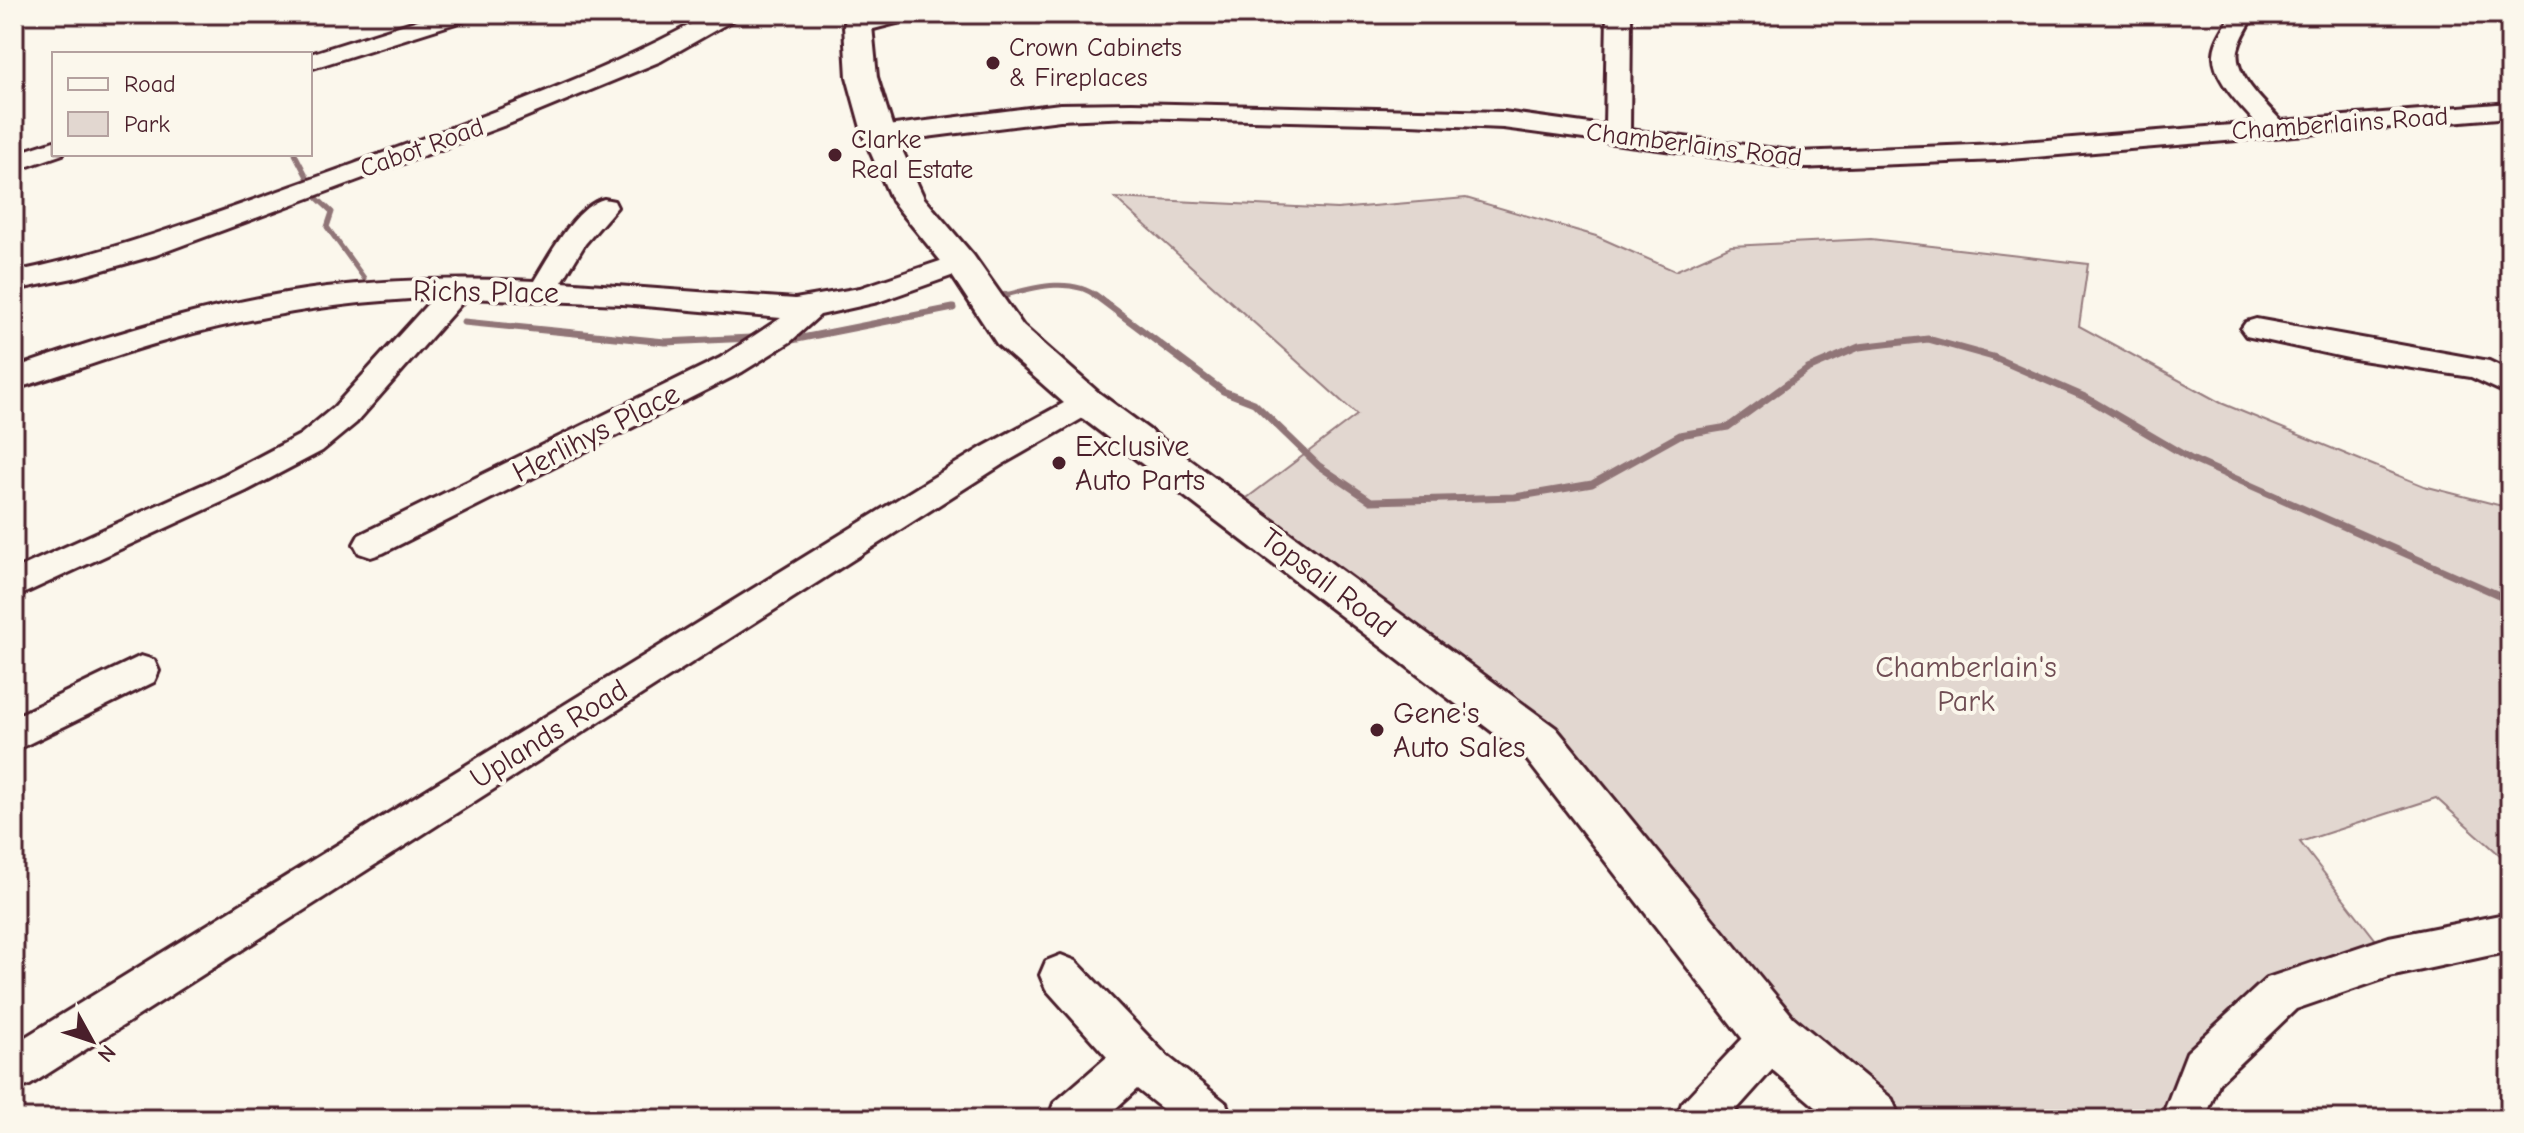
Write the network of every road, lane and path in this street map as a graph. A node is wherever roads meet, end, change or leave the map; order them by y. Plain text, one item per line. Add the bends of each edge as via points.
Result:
1 (461, 14) edge
2 (727, 14) edge
3 (904, 14) edge
4 (1619, 14) edge
5 (2244, 14) edge
6 (860, 20) edge
7 (312, 61) edge
8 (2510, 110) edge
9 (2274, 129) junction
10 (879, 135) junction
11 (1618, 136) junction
12 (52, 150) edge
13 (14, 163) edge
14 (604, 207) dead end
15 (961, 263) junction
16 (14, 281) edge
17 (458, 289) junction
18 (541, 292) junction
19 (811, 307) junction
20 (2256, 329) dead end
21 (14, 379) edge
22 (2510, 384) edge
23 (1086, 402) junction
24 (371, 544) dead end
25 (14, 585) edge
26 (141, 671) dead end
27 (14, 735) edge
28 (2510, 932) edge
29 (1061, 975) dead end
30 (1774, 1036) junction
31 (1138, 1059) junction
32 (14, 1069) edge
33 (1070, 1119) edge
34 (1210, 1119) edge
35 (1698, 1119) edge
36 (1872, 1119) edge
37 (2183, 1119) edge

1 - 7 street
2 - 16 street, Cabot Road via 653,56 460,134 159,245
3 - 6 street
4 - 11 street
5 - 9 street via 2226,61
6 - 10 main road, Topsail Road via 862,77
8 - 9 street, Chamberlains Road
9 - 11 street, Chamberlains Road via 1998,152 1798,160
10 - 11 street, Chamberlains Road via 1060,112 1132,110 1503,120
10 - 15 main road, Topsail Road via 909,201
12 - 13 street
14 - 18 street via 574,239
15 - 19 street, Richs Place
15 - 23 main road, Topsail Road via 1010,335
17 - 18 street, Richs Place
17 - 21 street, Richs Place via 352,293 282,304 140,338
17 - 25 street via 345,415 311,443
18 - 19 street, Richs Place via 752,308
19 - 24 street, Herlihys Place via 780,335 731,365
20 - 22 street via 2478,368
23 - 30 main road, Topsail Road via 1540,742
23 - 32 street, Uplands Road
26 - 27 street
28 - 37 street via 2389,957 2282,993 2203,1068
29 - 31 street
30 - 35 street
30 - 36 main road, Topsail Road
31 - 33 street
31 - 34 street

